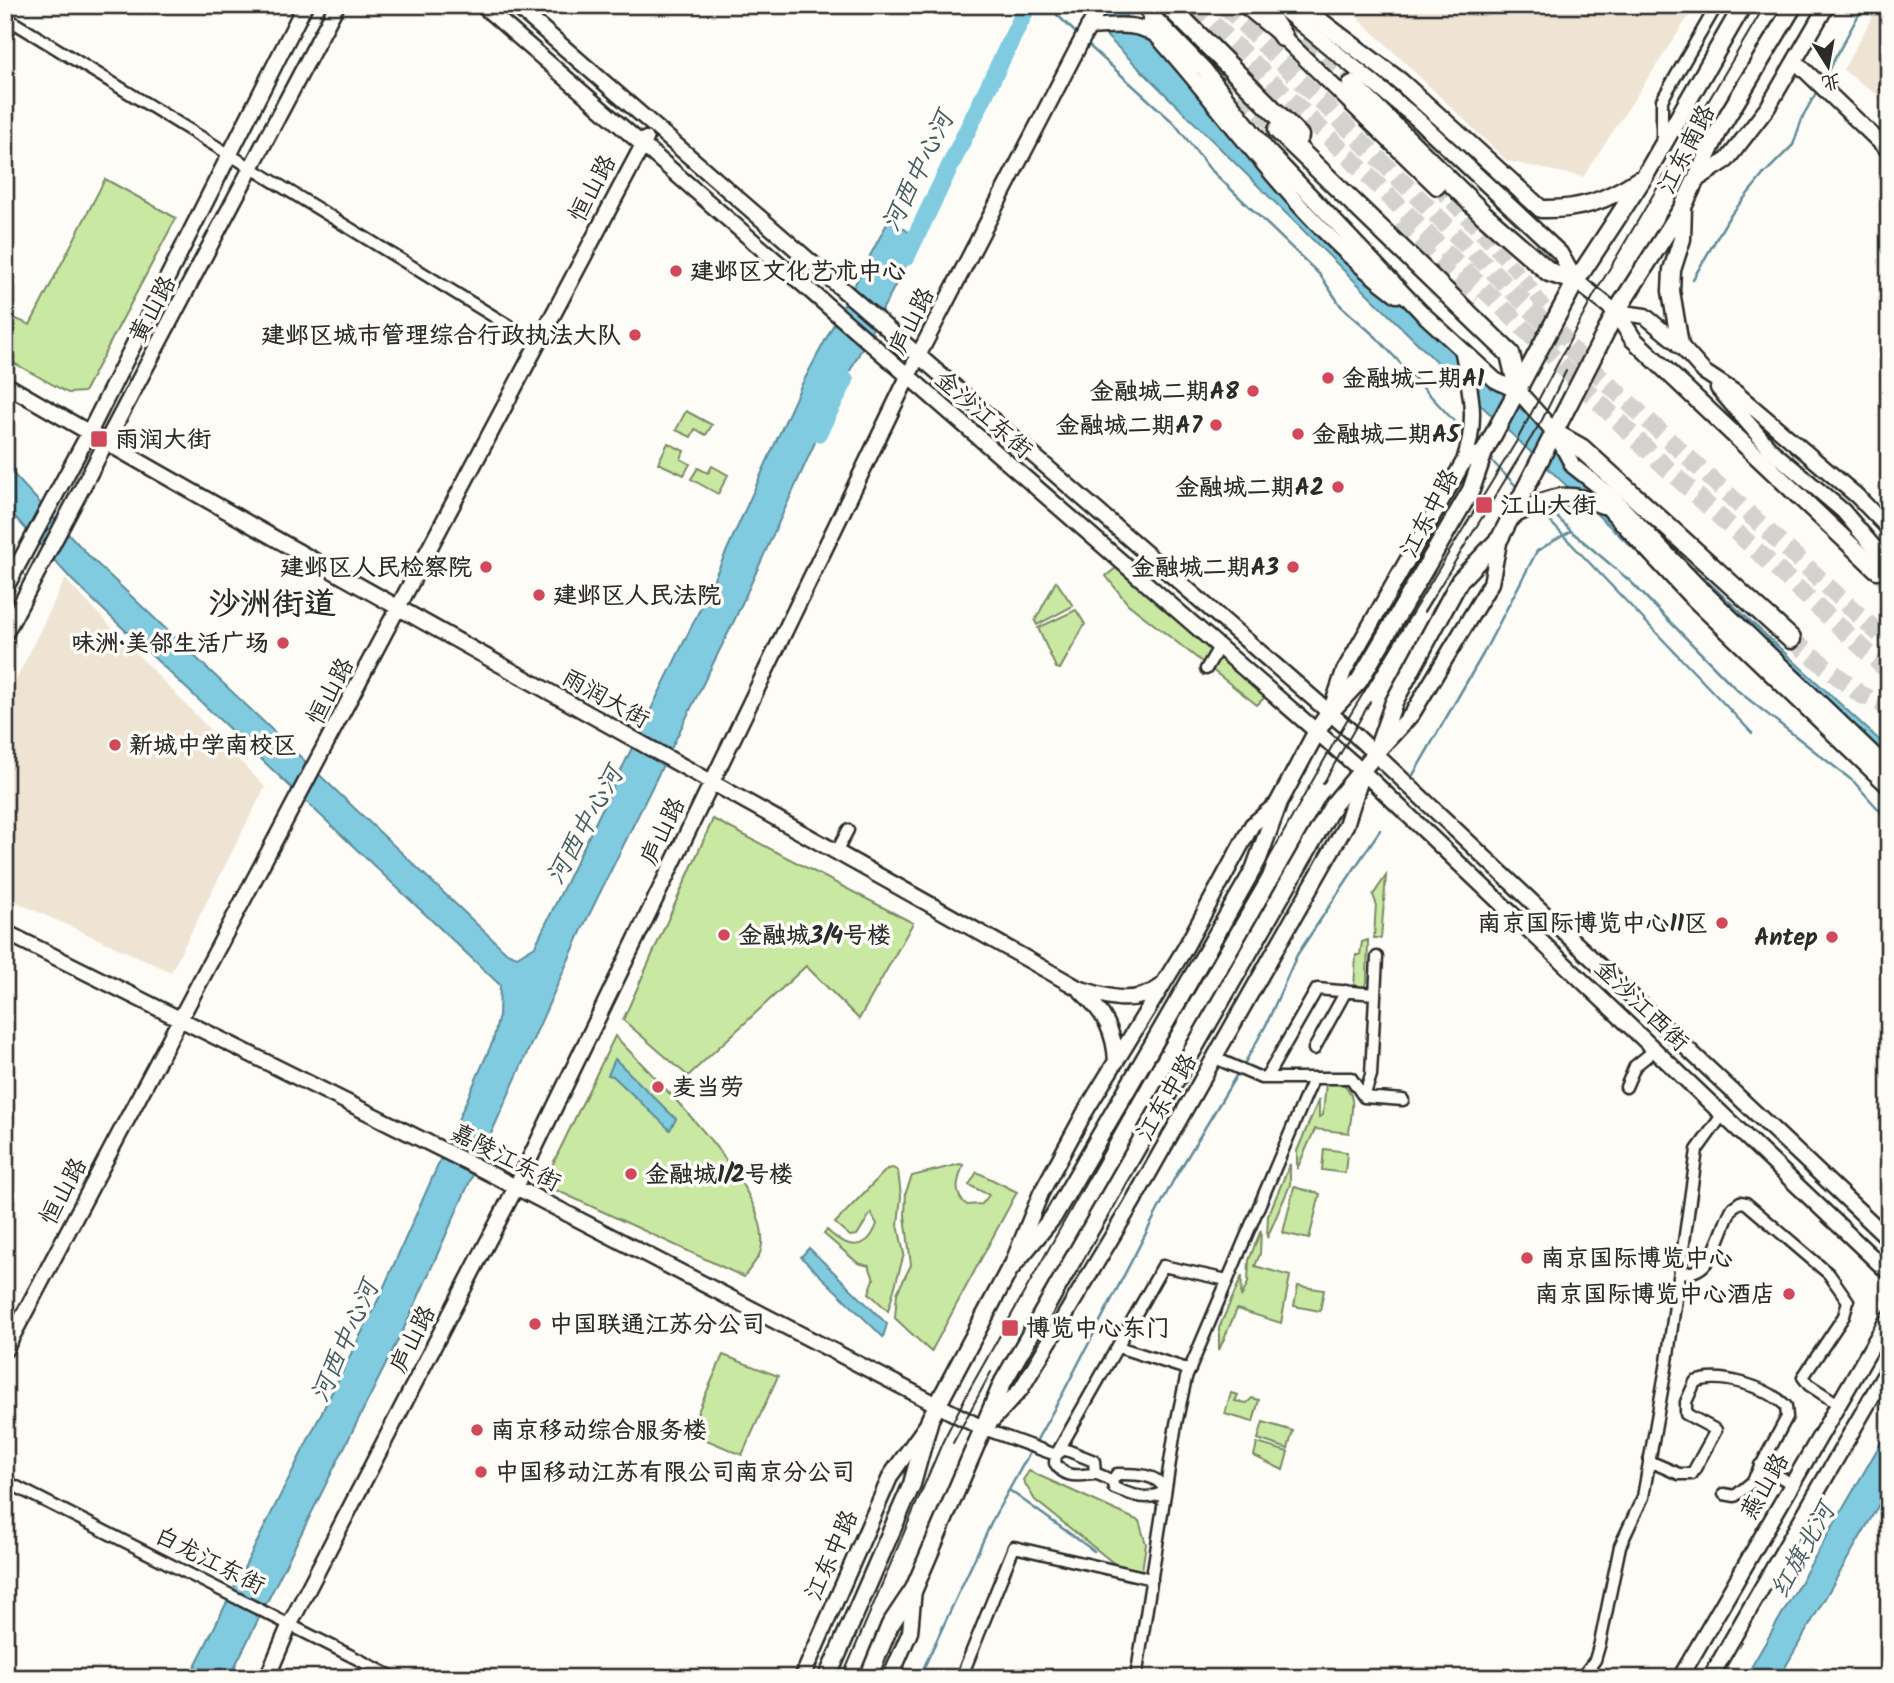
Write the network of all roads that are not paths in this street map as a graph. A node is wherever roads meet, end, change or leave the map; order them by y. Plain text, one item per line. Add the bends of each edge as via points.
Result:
1 (305, 5) edge
2 (337, 5) edge
3 (482, 5) edge
4 (515, 5) edge
5 (1086, 5) edge
6 (1100, 5) edge
7 (1168, 5) edge
8 (1244, 5) edge
9 (1262, 5) edge
10 (1278, 5) edge
11 (1299, 5) edge
12 (1717, 5) edge
13 (1743, 5) edge
14 (1794, 5) edge
15 (1827, 5) edge
16 (1144, 9) edge
17 (5, 17) edge
18 (1088, 27) junction
19 (1157, 36) junction
20 (1283, 37) junction
21 (1799, 65) junction
22 (1889, 80) edge
23 (1352, 85) tunnel mouth
24 (1889, 88) edge
25 (656, 129) junction
26 (1279, 130) tunnel mouth
27 (641, 144) junction
28 (1662, 144) junction
29 (1889, 151) edge
30 (229, 155) junction
31 (251, 169) junction
32 (1646, 174) junction
33 (1699, 178) junction
34 (1437, 187) tunnel mouth
35 (1683, 206) junction
36 (1396, 226) tunnel mouth
37 (1604, 238) joint
38 (1576, 281) junction
39 (1421, 312) junction
40 (1616, 312) junction
41 (537, 343) junction
42 (1680, 345) junction
43 (1463, 353) junction
44 (918, 356) junction
45 (1704, 372) junction
46 (908, 378) junction
47 (5, 384) edge
48 (1519, 392) junction
49 (89, 433) junction
50 (1556, 434) junction
51 (108, 443) junction
52 (1484, 453) junction
53 (1464, 461) junction
54 (1584, 476) junction
55 (1603, 505) junction
56 (1513, 515) junction
57 (1889, 529) edge
58 (1500, 538) junction
59 (1883, 567) edge
60 (5, 589) edge
61 (400, 609) junction
62 (5, 634) edge
63 (1791, 639) tunnel mouth
64 (1219, 647) junction
65 (1206, 669) dead end
66 (1329, 713) junction
67 (1317, 732) junction
68 (1376, 753) junction
69 (1889, 769) edge
70 (1363, 772) junction
71 (712, 780) junction
72 (1889, 788) edge
73 (1279, 802) junction
74 (848, 830) dead end
75 (837, 851) junction
76 (5, 932) edge
77 (1377, 957) dead end
78 (1162, 986) junction
79 (1078, 988) junction
80 (1346, 991) junction
81 (1375, 994) junction
82 (180, 1018) junction
83 (1314, 1049) dead end
84 (1656, 1049) junction
85 (1215, 1058) junction
86 (1116, 1062) junction
87 (1266, 1078) junction
88 (1313, 1079) junction
89 (1626, 1087) dead end
90 (1364, 1097) junction
91 (1403, 1100) dead end
92 (1723, 1114) junction
93 (516, 1187) junction
94 (1889, 1239) edge
95 (1715, 1249) junction
96 (1009, 1270) junction
97 (1681, 1272) junction
98 (1710, 1272) dead end
99 (1889, 1273) edge
100 (1227, 1280) junction
101 (1889, 1317) edge
102 (1118, 1347) junction
103 (5, 1350) edge
104 (1889, 1367) edge
105 (1189, 1370) junction
106 (1838, 1404) junction
107 (934, 1413) junction
108 (984, 1429) junction
109 (1056, 1455) junction
110 (1649, 1461) junction
111 (1760, 1465) junction
112 (1095, 1474) junction
113 (5, 1481) edge
114 (1112, 1481) junction
115 (1792, 1485) junction
116 (1165, 1490) junction
117 (1724, 1494) dead end
118 (1152, 1579) junction
119 (914, 1589) junction
120 (290, 1624) junction
121 (267, 1678) edge
122 (395, 1678) edge
123 (802, 1678) edge
124 (827, 1678) edge
125 (868, 1678) edge
126 (890, 1678) edge
127 (961, 1678) edge
128 (1136, 1678) edge
129 (1581, 1678) edge
130 (1679, 1678) edge
131 (1710, 1678) edge

1 - 30 street, 黄山路
2 - 31 street, 黄山路
3 - 27 street, 金沙江东街
4 - 25 street, 金沙江东街
5 - 18 street
6 - 18 street, 庐山路
7 - 36 highway
8 - 20 street
9 - 20 highway
10 - 38 street via 1416,118 1560,253
11 - 32 main road via 1401,82 1541,209 1588,206 1612,197
12 - 28 street via 1662,100
13 - 28 main road, 江东南路
14 - 33 main road, 江东南路 via 1719,130
15 - 21 street
16 - 19 street
16 - 39 street via 1204,69 1268,150
17 - 30 street
18 - 19 street via 1131,25
18 - 44 street, 庐山路
19 - 39 street via 1294,201 1366,272
20 - 34 street
21 - 29 street
21 - 33 street via 1727,160
22 - 24 street
23 - 38 highway via 1549,272
25 - 27 street, 恒山路
25 - 44 street, 金沙江东街
26 - 48 highway via 1510,354
27 - 41 street, 恒山路
27 - 46 street, 金沙江东街
28 - 32 main road, 江东南路
30 - 31 street
30 - 49 street, 黄山路
31 - 41 street
31 - 51 street, 黄山路
32 - 37 main road, 江东南路
33 - 35 main road, 江东南路
35 - 40 main road, 江东南路
35 - 42 main road via 1682,239 1671,291
37 - 38 main road, 江东中路
38 - 40 street
38 - 48 main road, 江东中路
39 - 43 street
40 - 42 street via 1645,316
40 - 50 main road, 江东南路
40 - 59 main road via 1633,339
41 - 61 street, 恒山路
42 - 45 street
43 - 48 street via 1494,380
43 - 53 street via 1474,406 1472,438
44 - 46 street, 庐山路
44 - 66 street, 金沙江东街 via 1117,520
45 - 57 street via 1736,393
45 - 59 street via 1771,450 1843,511
46 - 64 street, 金沙江东街
46 - 71 street, 庐山路
47 - 49 street, 雨润大街
48 - 50 street
48 - 52 main road, 江东中路
49 - 51 street, 雨润大街
49 - 60 street, 黄山路
50 - 54 street via 1573,466
50 - 56 main road, 江东中路
50 - 63 highway via 1581,449
51 - 61 street, 雨润大街
51 - 62 street, 黄山路
52 - 53 street
52 - 66 main road, 江东中路 via 1471,490 1359,681
53 - 66 street via 1344,671
54 - 55 street
54 - 69 street via 1611,496
55 - 56 main road via 1578,495 1561,496
55 - 72 street
56 - 58 main road, 江东中路
58 - 68 main road, 江东中路 via 1460,580 1394,702
58 - 68 street, 江东中路 via 1490,583 1412,713
61 - 71 street, 雨润大街
61 - 82 street, 恒山路
64 - 65 street
64 - 67 street, 金沙江东街
66 - 67 main road, 江东中路
66 - 68 street, 金沙江东街
67 - 70 street, 金沙江东街
67 - 73 main road, 江东中路
68 - 70 main road, 江东中路
68 - 94 street, 金沙江西街
70 - 84 street, 金沙江西街
70 - 85 street, 江东中路 via 1346,825
70 - 108 main road, 江东中路 via 1334,805 1152,1117 1003,1382
71 - 75 street, 雨润大街
71 - 93 street, 庐山路
73 - 78 street, 江东中路 via 1252,825
73 - 96 main road, 江东中路 via 1254,870 1053,1217
74 - 75 street
75 - 79 street, 雨润大街
76 - 82 street, 嘉陵江东街
77 - 81 street
78 - 79 street via 1149,995 1123,1000
78 - 86 street, 江东中路
79 - 86 street via 1110,1027
80 - 81 street
80 - 83 street
80 - 87 street via 1317,989
81 - 90 street via 1371,1075
82 - 93 street, 嘉陵江东街
82 - 103 street, 恒山路
84 - 89 street via 1635,1066
84 - 92 street, 金沙江西街
85 - 87 street
85 - 108 street, 江东中路 via 1021,1389
86 - 96 street, 江东中路 via 1041,1193
87 - 88 street
88 - 90 street via 1351,1078
88 - 100 street
90 - 91 street
92 - 97 street via 1697,1150
92 - 99 street, 金沙江西街
93 - 107 street, 嘉陵江东街
93 - 120 street, 庐山路
95 - 97 street via 1696,1271
95 - 98 street
95 - 106 street via 1733,1206 1746,1203 1840,1286 1848,1308 1804,1377 1808,1385
96 - 107 main road, 江东中路
97 - 110 street
100 - 102 street via 1163,1266
100 - 105 street
101 - 106 street, 燕山路
102 - 105 street
102 - 109 street
104 - 131 street, 燕山路
105 - 116 street
106 - 115 street, 燕山路
107 - 108 street, 嘉陵江东街
107 - 123 street, 江东中路 via 891,1475
107 - 124 main road, 江东中路 via 912,1484
108 - 109 street
108 - 119 main road, 江东中路
109 - 112 street via 1059,1470 1081,1478
109 - 112 street via 1064,1449 1089,1457
110 - 111 street via 1679,1474 1692,1474 1716,1430 1686,1414 1689,1390 1705,1378 1748,1385 1786,1406 1787,1417
110 - 129 street via 1643,1497 1620,1546 1601,1643
111 - 115 street
111 - 117 street via 1741,1493
112 - 114 street
113 - 120 street, 白龙江东街
114 - 116 street via 1114,1488 1149,1498
114 - 116 street via 1117,1474 1153,1478
115 - 130 street, 燕山路
116 - 118 street
118 - 127 street via 1014,1547
118 - 128 street
119 - 125 main road, 江东中路 via 890,1625
119 - 126 street via 910,1632
120 - 121 street, 庐山路
120 - 122 street, 白龙江东街

